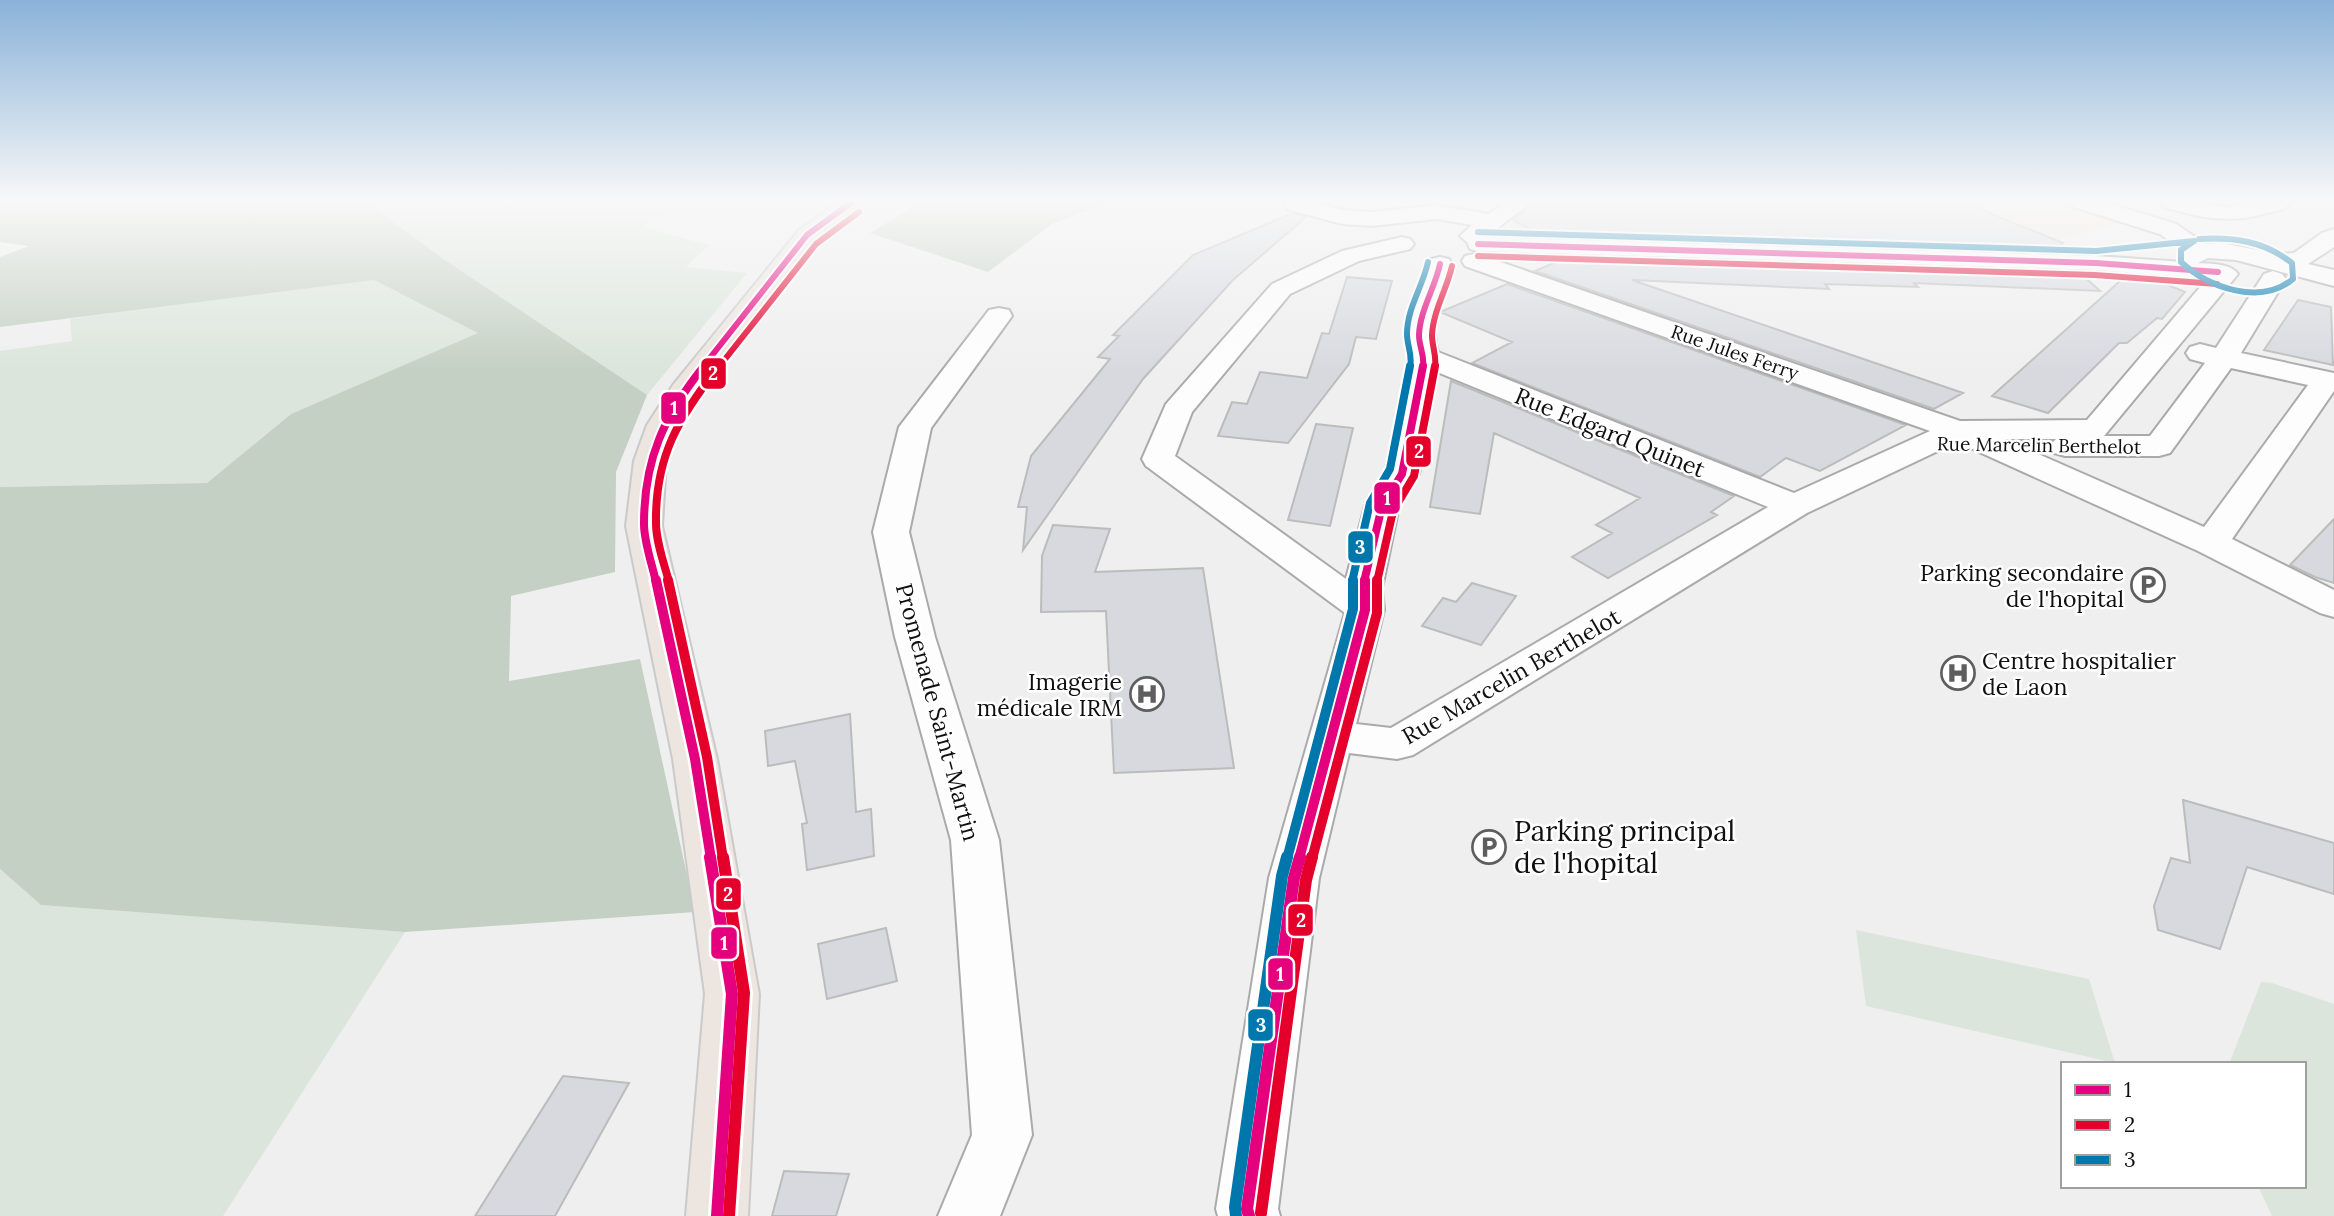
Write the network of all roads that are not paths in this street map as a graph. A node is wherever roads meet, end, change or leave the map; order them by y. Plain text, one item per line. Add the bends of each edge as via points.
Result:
1 (788, 259) edge
2 (1345, 259) edge
3 (1422, 259) edge
4 (1451, 259) edge
5 (1500, 259) edge
6 (1950, 259) edge
7 (2129, 259) edge
8 (2194, 259) edge
9 (2247, 259) edge
10 (2301, 259) edge
11 (2095, 262) junction
12 (1440, 264) junction
13 (2272, 270) junction
14 (2222, 273) junction
15 (2334, 278) edge
16 (2334, 284) edge
17 (999, 316) dead end
18 (2168, 344) junction
19 (1425, 357) junction
20 (2223, 359) junction
21 (2330, 381) edge
22 (1942, 437) junction
23 (1995, 447) junction
24 (1794, 506) junction
25 (2211, 543) junction
26 (2334, 605) edge
27 (1365, 610) junction
28 (1333, 736) junction
29 (717, 1216) edge
30 (969, 1216) edge
31 (1249, 1216) edge

1 - 29 main road via 684,391 663,425 650,461 644,526 695,759 732,994
2 - 27 street via 1281,289 1177,410 1158,459
3 - 12 street
4 - 12 street
5 - 22 street, Rue Jules Ferry
6 - 11 street
7 - 11 street
8 - 14 street
9 - 13 street
10 - 13 street
11 - 14 street
12 - 19 street via 1419,336
13 - 14 street via 2251,279
13 - 15 street
13 - 16 street
13 - 20 street, Rue Marcelin Berthelot
14 - 18 street, Rue Marcelin Berthelot
17 - 30 street, Promenade Saint-Martin via 915,427 891,532 915,637 975,840 1002,1135
18 - 20 street
18 - 22 street, Rue Marcelin Berthelot via 2096,429
19 - 24 street, Rue Edgard Quinet
19 - 27 street via 1402,474 1379,518 1363,588
20 - 21 street
20 - 23 street, Rue Marcelin Berthelot via 2159,446
21 - 25 street
22 - 23 street, Rue Marcelin Berthelot
22 - 24 street, Rue Marcelin Berthelot
23 - 25 street
24 - 28 street, Rue Marcelin Berthelot via 1397,744
25 - 26 street
27 - 28 street
28 - 31 street via 1294,878

